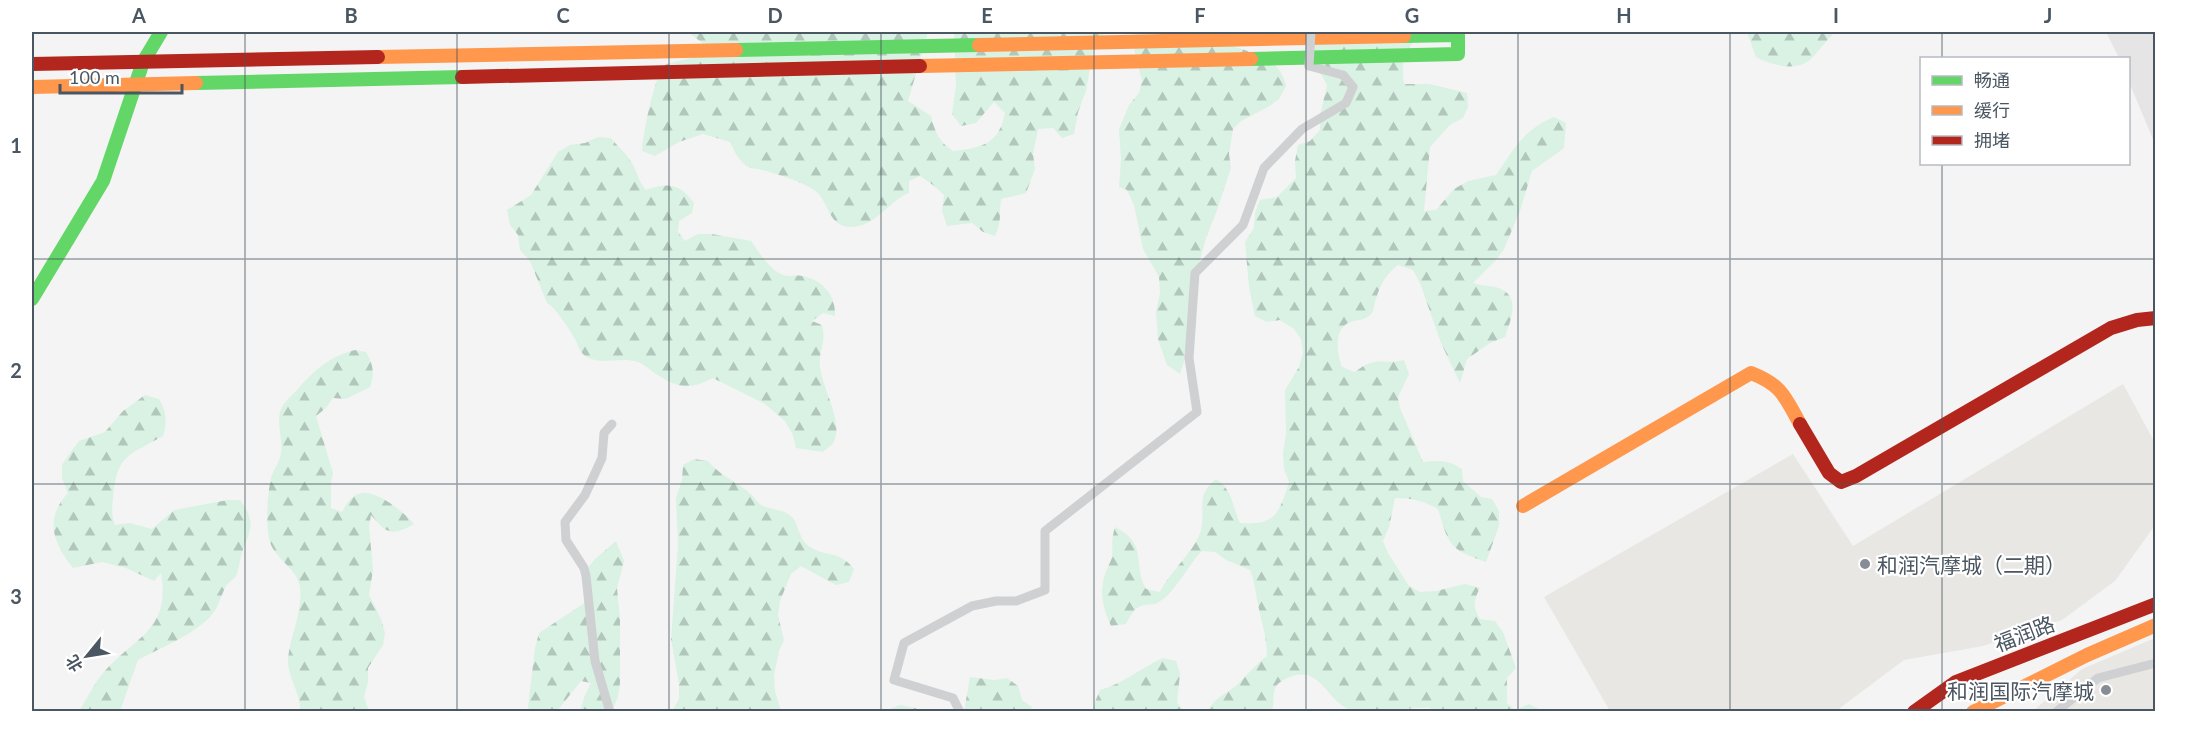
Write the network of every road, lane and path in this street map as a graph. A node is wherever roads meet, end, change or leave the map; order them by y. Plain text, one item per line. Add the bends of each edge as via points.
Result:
1 (161, 32) edge
2 (1311, 32) edge
3 (143, 62) junction
4 (32, 64) edge
5 (135, 84) junction
6 (32, 87) edge
7 (32, 299) edge
8 (2156, 318) edge
9 (612, 424) dead end
10 (1523, 506) dead end
11 (2156, 604) edge
12 (2156, 625) edge
13 (2156, 663) edge
14 (610, 711) edge
15 (960, 711) edge
16 (1914, 711) edge
17 (1973, 711) edge
18 (2056, 711) edge

1 - 3 main road
2 - 15 street, bridge via 1309,66 1343,75 1353,87 1347,103 1302,129 1264,168 1243,225 1195,273 1189,358 1197,412 1046,531 1045,590 1016,601 972,606 904,642 894,680 953,698
3 - 4 main road
3 - 5 main road
3 - 5 main road via 1458,35 1458,54
5 - 6 main road
5 - 7 main road via 103,181
8 - 10 main road via 2110,328 1841,482 1829,473 1781,390 1751,373
9 - 14 street via 604,433 602,458 585,495 565,522 564,533 584,568 595,661
11 - 16 main road, 福润路 via 1956,682
12 - 17 main road
13 - 18 street via 2098,678

